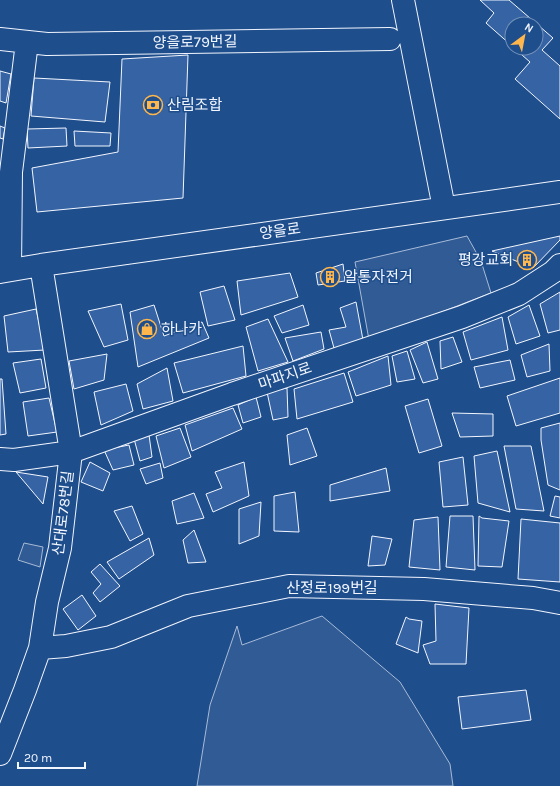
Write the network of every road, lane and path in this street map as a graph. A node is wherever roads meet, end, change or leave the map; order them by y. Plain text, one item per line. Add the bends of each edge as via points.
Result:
1 (403, 0) edge
2 (390, 39) dead end
3 (0, 40) edge
4 (27, 42) junction
5 (560, 192) edge
6 (444, 208) junction
7 (41, 265) junction
8 (560, 265) edge
9 (5, 271) edge
10 (71, 452) junction
11 (0, 459) edge
12 (560, 603) edge
13 (40, 648) junction
14 (0, 754) edge

1 - 6 street
2 - 4 street, 양을로79번길 via 47,44
3 - 4 street, 양을로79번길
4 - 9 street via 11,172
5 - 6 street, 양을로
6 - 7 street, 양을로
7 - 9 street, 양을로
7 - 10 street, 산대로78번길
8 - 10 street, 마파지로 via 519,294 462,316
10 - 11 street, 마파지로 via 14,460
10 - 13 street, 산대로78번길 via 60,548 47,602
12 - 13 street, 산정로199번길 via 533,598 424,589 289,586 188,606 111,637 66,646
13 - 14 street, 산대로78번길

